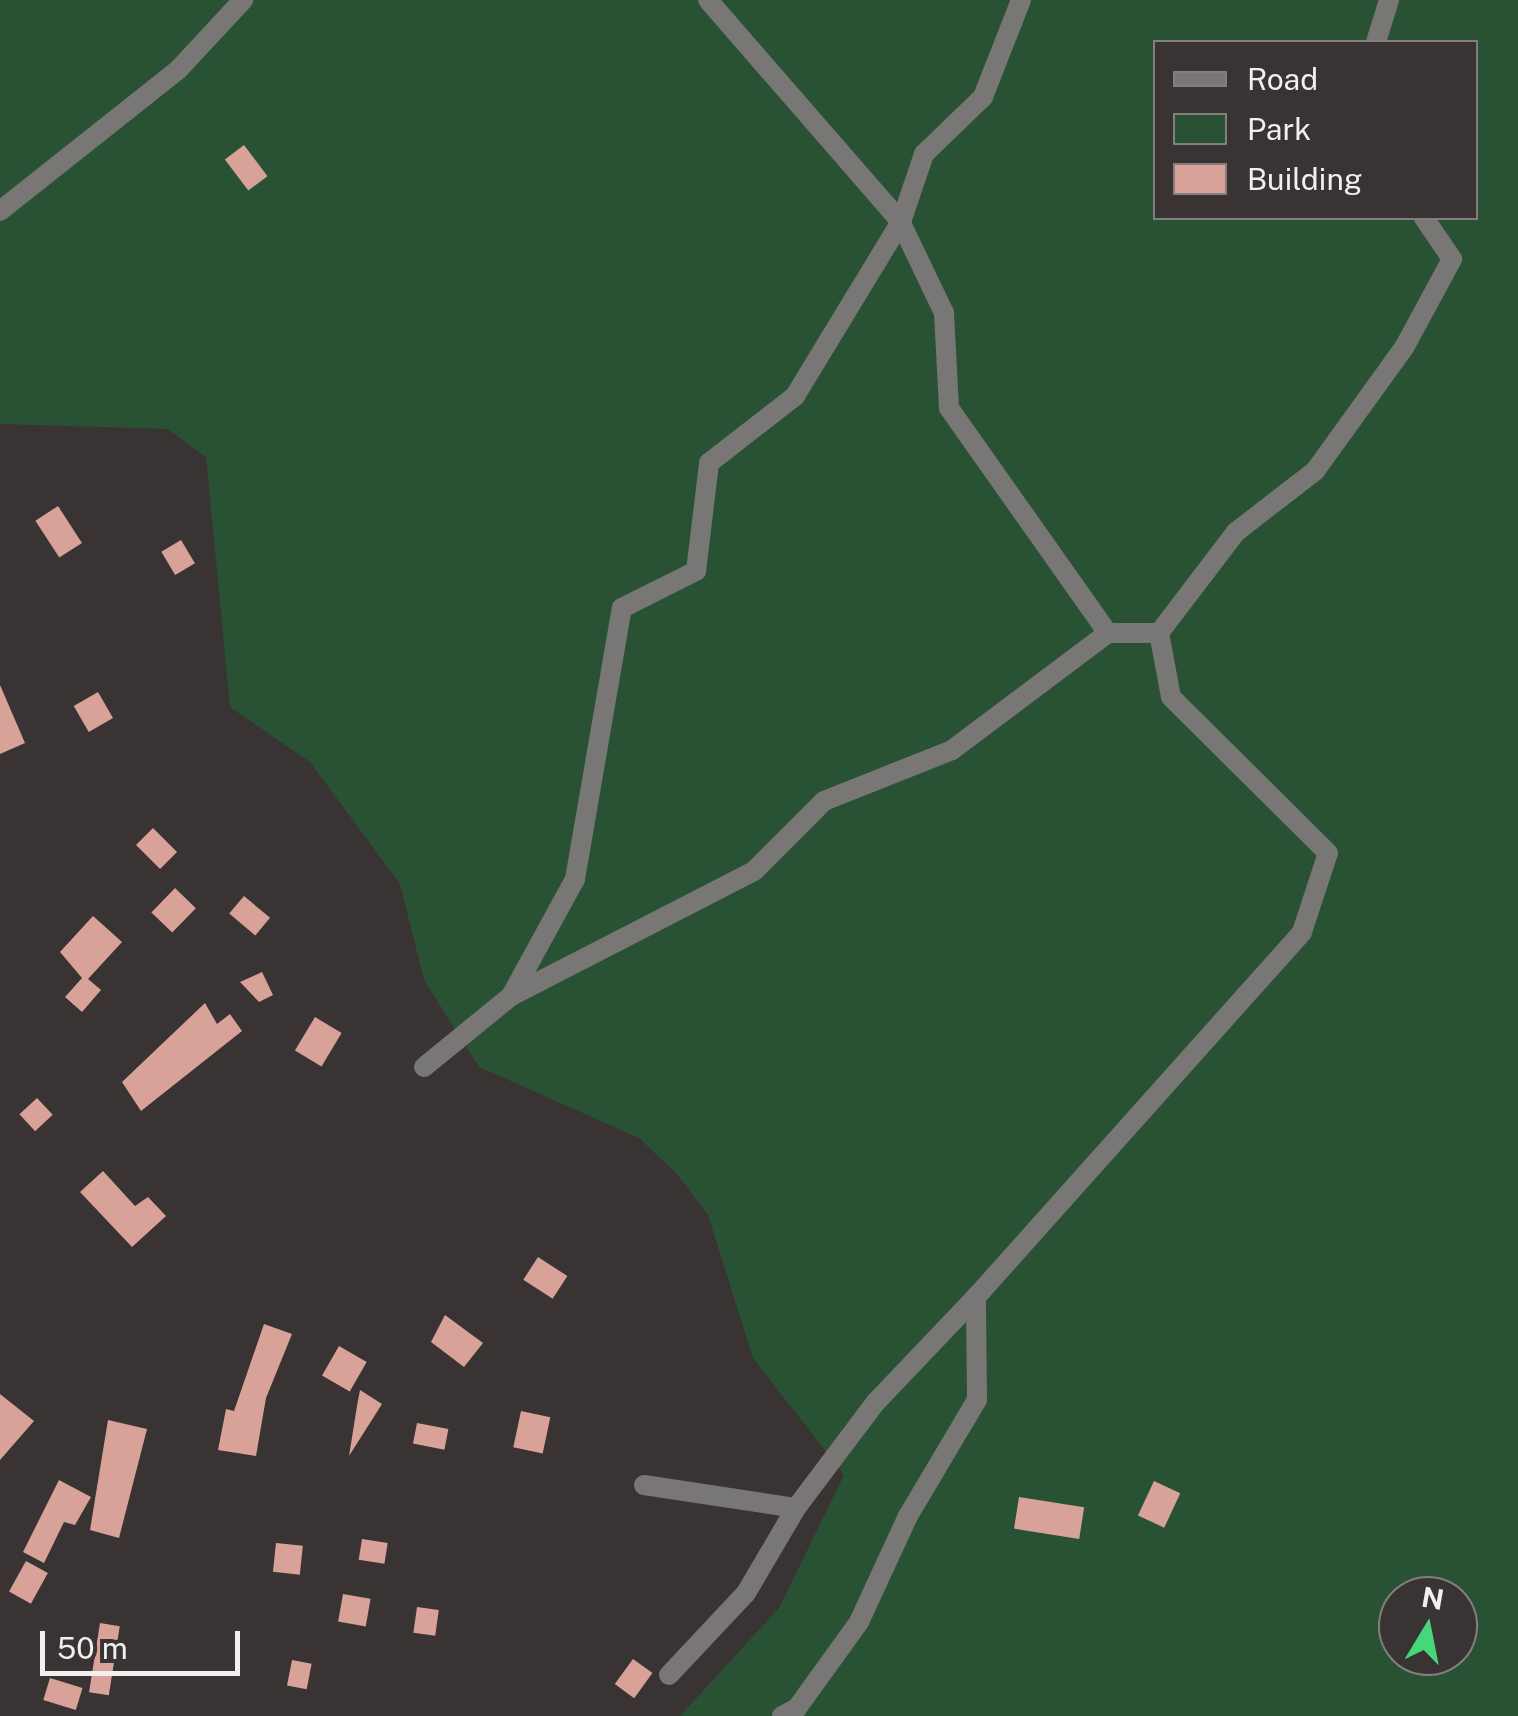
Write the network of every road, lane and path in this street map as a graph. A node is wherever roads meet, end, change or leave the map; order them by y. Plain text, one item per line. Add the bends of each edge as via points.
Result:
1 (243, 0) edge
2 (708, 0) edge
3 (1020, 0) edge
4 (1376, 0) edge
5 (1390, 0) edge
6 (1376, 39) edge
7 (0, 211) edge
8 (1425, 220) edge
9 (901, 222) junction
10 (1108, 633) junction
11 (1159, 634) junction
12 (511, 996) junction
13 (424, 1067) dead end
14 (976, 1297) junction
15 (644, 1485) dead end
16 (796, 1508) junction
17 (670, 1675) dead end
18 (782, 1716) edge

1 - 7 street via 178,70
2 - 9 street
3 - 9 street via 983,97 924,154
4 - 6 street
5 - 6 street
8 - 11 street via 1452,259 1406,346 1315,471 1236,532
9 - 10 street via 944,313 950,408
9 - 12 street via 795,396 709,463 696,571 622,608 575,878
10 - 11 street
10 - 12 street via 952,750 824,800 754,871
11 - 14 street via 1172,697 1328,853 1302,932
12 - 13 street
14 - 16 street via 876,1402
14 - 18 street via 978,1400 908,1516 859,1622 796,1708
15 - 16 street
16 - 17 street via 746,1593

